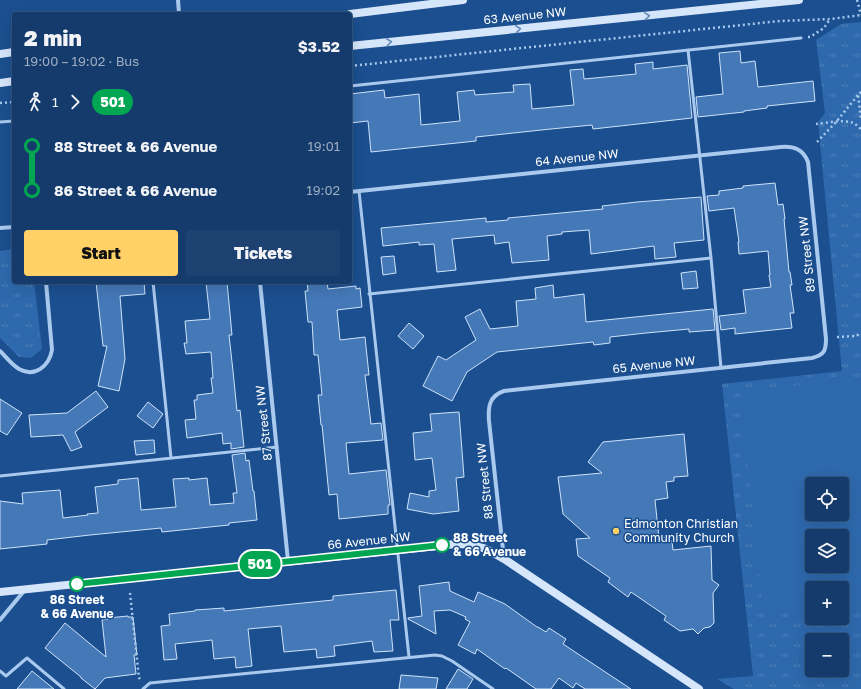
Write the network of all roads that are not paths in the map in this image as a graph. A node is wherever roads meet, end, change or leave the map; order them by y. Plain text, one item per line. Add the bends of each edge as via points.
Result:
1 (178, 0) edge
2 (463, 0) edge
3 (799, 0) edge
4 (179, 12) edge
5 (352, 14) edge
6 (801, 38) road end
7 (352, 46) edge
8 (688, 50) junction
9 (12, 52) edge
10 (0, 54) edge
11 (12, 81) edge
12 (0, 83) edge
13 (352, 86) edge
14 (12, 121) edge
15 (0, 122) edge
16 (804, 153) joint
17 (699, 155) junction
18 (359, 191) junction
19 (352, 192) edge
20 (12, 227) edge
21 (0, 228) edge
22 (711, 258) junction
23 (46, 284) edge
24 (153, 284) edge
25 (260, 284) edge
26 (369, 294) junction
27 (0, 351) edge
28 (823, 353) joint
29 (721, 368) junction
30 (490, 402) joint
31 (277, 447) junction
32 (171, 458) junction
33 (0, 476) edge
34 (397, 550) junction
35 (504, 559) junction
36 (288, 561) junction
37 (25, 589) junction
38 (0, 592) edge
39 (0, 620) edge
40 (409, 657) junction
41 (0, 671) edge
42 (64, 689) edge
43 (143, 689) edge
44 (493, 689) edge
45 (699, 689) edge

1 - 4 street
2 - 5 street
7 -> 3 street, 63 Avenue NW
6 - 8 lane
8 - 13 lane
8 - 17 lane
9 - 10 street
11 - 12 street
14 - 15 lane
16 - 17 street, 64 Avenue NW via 787,146
16 - 28 street, 89 Street NW via 808,162 826,339
17 - 18 street, 64 Avenue NW
17 - 22 lane
18 - 19 street, 64 Avenue NW
18 - 26 lane
20 - 21 street
22 - 26 lane
22 - 29 lane
23 - 27 street via 52,350 47,364 27,372 13,364
24 - 32 lane
25 - 31 street, 87 Street NW
26 - 34 lane
28 - 29 street, 65 Avenue NW via 812,358
29 - 30 street, 65 Avenue NW via 504,391 498,393
30 - 35 street, 88 Street NW via 489,421
31 - 32 lane
31 - 36 street, 87 Street NW
32 - 33 lane
34 - 35 street, 66 Avenue NW via 463,544 488,549
34 - 36 street, 66 Avenue NW
34 - 40 lane
35 - 45 street, 66 Avenue NW
36 - 37 street, 66 Avenue NW
37 - 38 street, 66 Avenue NW
37 - 39 street
40 - 43 lane via 150,683
40 - 44 lane via 442,656
41 - 42 lane via 6,676 27,658

